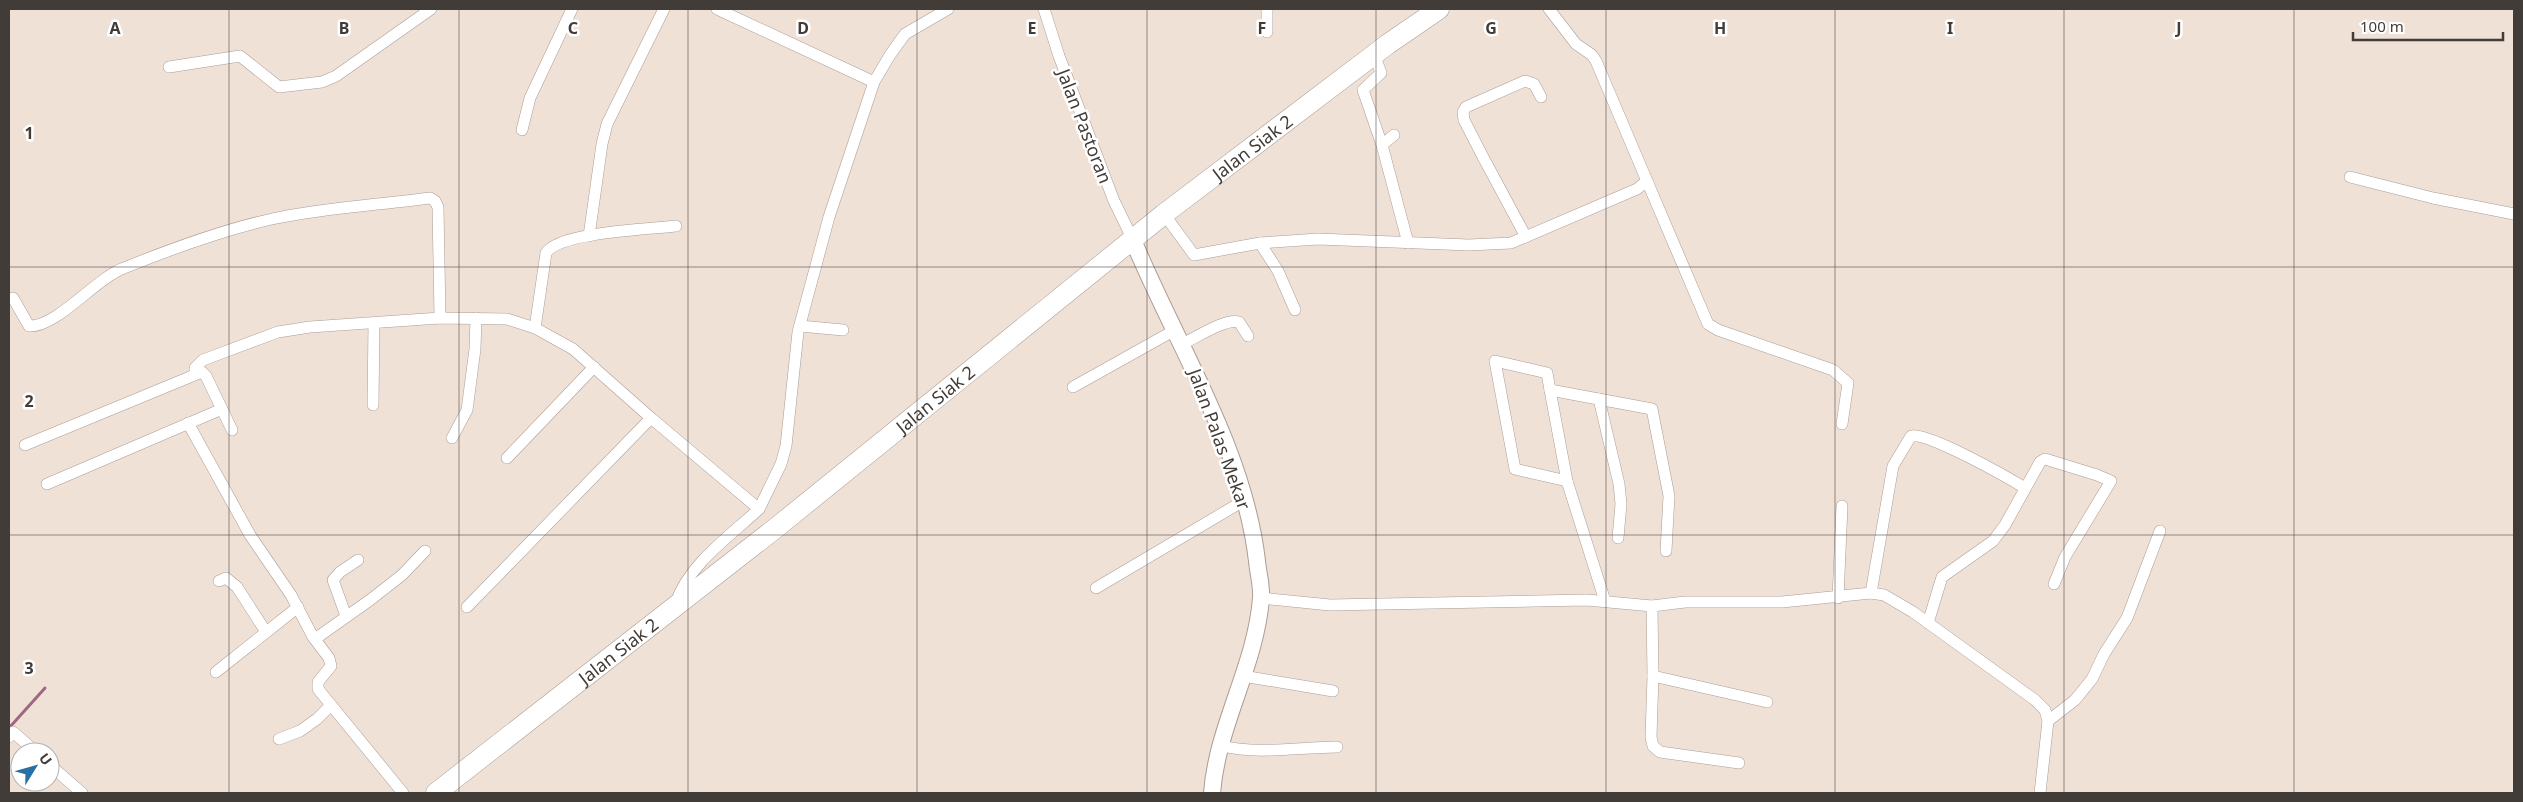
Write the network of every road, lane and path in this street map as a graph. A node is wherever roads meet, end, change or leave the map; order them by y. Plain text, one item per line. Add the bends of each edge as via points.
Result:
1 (431, 9) edge
2 (572, 9) edge
3 (664, 9) edge
4 (717, 9) edge
5 (948, 9) edge
6 (1044, 9) edge
7 (1267, 9) edge
8 (1439, 9) edge
9 (1549, 9) edge
10 (733, 12) edge
11 (1267, 32) dead end
12 (1374, 54) junction
13 (169, 67) dead end
14 (874, 82) junction
15 (1541, 97) dead end
16 (522, 130) dead end
17 (1394, 135) dead end
18 (1382, 145) junction
19 (2350, 177) dead end
20 (1647, 181) junction
21 (1164, 214) junction
22 (2514, 214) edge
23 (676, 226) dead end
24 (589, 236) junction
25 (1526, 237) junction
26 (1133, 240) junction
27 (1260, 243) junction
28 (1408, 243) junction
29 (13, 298) dead end
30 (1295, 310) dead end
31 (440, 318) junction
32 (476, 318) junction
33 (374, 322) junction
34 (800, 326) junction
35 (535, 328) junction
36 (843, 330) dead end
37 (1248, 336) dead end
38 (1178, 337) junction
39 (594, 366) junction
40 (196, 373) junction
41 (1073, 387) dead end
42 (1550, 390) junction
43 (1598, 399) junction
44 (373, 405) dead end
45 (222, 409) junction
46 (651, 418) junction
47 (188, 423) junction
48 (1842, 424) dead end
49 (232, 430) dead end
50 (452, 438) dead end
51 (25, 445) dead end
52 (507, 458) dead end
53 (1568, 481) junction
54 (47, 484) dead end
55 (2025, 488) junction
56 (1245, 500) junction
57 (1842, 506) dead end
58 (759, 509) junction
59 (2160, 531) dead end
60 (1618, 538) dead end
61 (425, 551) dead end
62 (1666, 551) dead end
63 (358, 560) dead end
64 (219, 580) dead end
65 (2054, 584) dead end
66 (1096, 588) dead end
67 (1871, 593) junction
68 (1261, 598) junction
69 (1838, 598) junction
70 (1605, 601) junction
71 (1652, 606) junction
72 (298, 607) junction
73 (467, 607) dead end
74 (675, 607) junction
75 (346, 616) junction
76 (1928, 623) junction
77 (266, 632) junction
78 (315, 639) junction
79 (216, 672) dead end
80 (1243, 676) junction
81 (1653, 676) junction
82 (1333, 691) dead end
83 (1767, 702) dead end
84 (331, 706) junction
85 (2048, 721) junction
86 (9, 737) edge
87 (279, 738) dead end
88 (24, 742) edge
89 (1222, 746) junction
90 (1336, 747) dead end
91 (1739, 763) dead end
92 (60, 774) edge
93 (82, 793) edge
94 (403, 793) edge
95 (436, 793) edge
96 (1212, 793) edge
97 (2040, 793) edge

1 - 13 street via 336,76 322,82 279,86 240,56
2 - 16 street via 530,98
3 - 24 street via 607,124
4 - 10 street
5 - 14 street via 905,34
6 - 26 street, Jalan Pastoran via 1114,201
7 - 11 street
8 - 12 highway, Jalan Siak 2
9 - 20 street via 1576,44 1596,61
10 - 14 street
12 - 18 street via 1381,73 1363,90
12 - 21 highway, Jalan Siak 2
14 - 34 street via 830,217
15 - 25 street via 1534,84 1525,81 1466,107 1463,112 1483,158
17 - 18 street
18 - 28 street
19 - 22 street
20 - 25 street via 1637,189
20 - 48 street via 1708,324 1842,375 1848,383
21 - 26 highway, Jalan Siak 2
21 - 27 street via 1194,255
23 - 24 street
24 - 35 street via 563,240 546,253
25 - 28 street via 1511,243
26 - 38 main road, Jalan Palas Mekar
26 - 74 highway, Jalan Siak 2
27 - 28 street via 1318,239
27 - 30 street via 1274,264
29 - 31 street via 24,321 37,327 117,270 196,242 271,220 430,198 436,200 438,207
31 - 32 street
31 - 33 street
32 - 35 street via 507,319
32 - 50 street via 476,349 467,410
33 - 40 street via 278,332 203,360 195,368
33 - 44 street
34 - 36 street
34 - 58 street via 786,446
35 - 39 street via 573,349
37 - 38 street via 1239,322 1234,321
38 - 41 street
38 - 56 main road, Jalan Palas Mekar
39 - 46 street
39 - 52 street
40 - 45 street via 204,373
40 - 51 street
42 - 43 street
42 - 53 street
42 - 53 street via 1547,373 1495,361 1514,470
43 - 60 street via 1619,484
43 - 62 street via 1652,410 1669,496
45 - 47 street
45 - 49 street
46 - 58 street
46 - 73 street
47 - 54 street
47 - 72 street via 250,536
53 - 70 street
55 - 65 street via 2045,459 2111,481 2065,557
55 - 67 street via 1969,456 1911,436 1893,466
55 - 76 street via 1993,541 1942,577
56 - 66 street
56 - 68 main road, Jalan Palas Mekar via 1254,538
57 - 69 street
58 - 74 street via 692,572 680,590
59 - 85 street via 2127,618 2092,679 2075,700
61 - 75 street via 402,574
63 - 75 street via 333,580
64 - 77 street via 226,578 237,587
67 - 69 street
67 - 76 street via 1884,595
68 - 70 street via 1330,605
68 - 80 main road, Jalan Palas Mekar
69 - 71 street via 1736,604 1686,602
70 - 71 street
71 - 81 street
72 - 77 street
72 - 78 street
74 - 95 highway, Jalan Siak 2
75 - 78 street
76 - 85 street via 2036,700 2045,710
77 - 79 street
78 - 84 street via 331,666 317,686
80 - 82 street
80 - 89 main road, Jalan Palas Mekar
81 - 83 street
81 - 91 street via 1653,746 1660,752
84 - 87 street via 300,731
84 - 94 street
85 - 97 street
86 - 88 street via 13,732
89 - 90 street via 1269,751
89 - 96 main road, Jalan Palas Mekar
92 - 93 street

